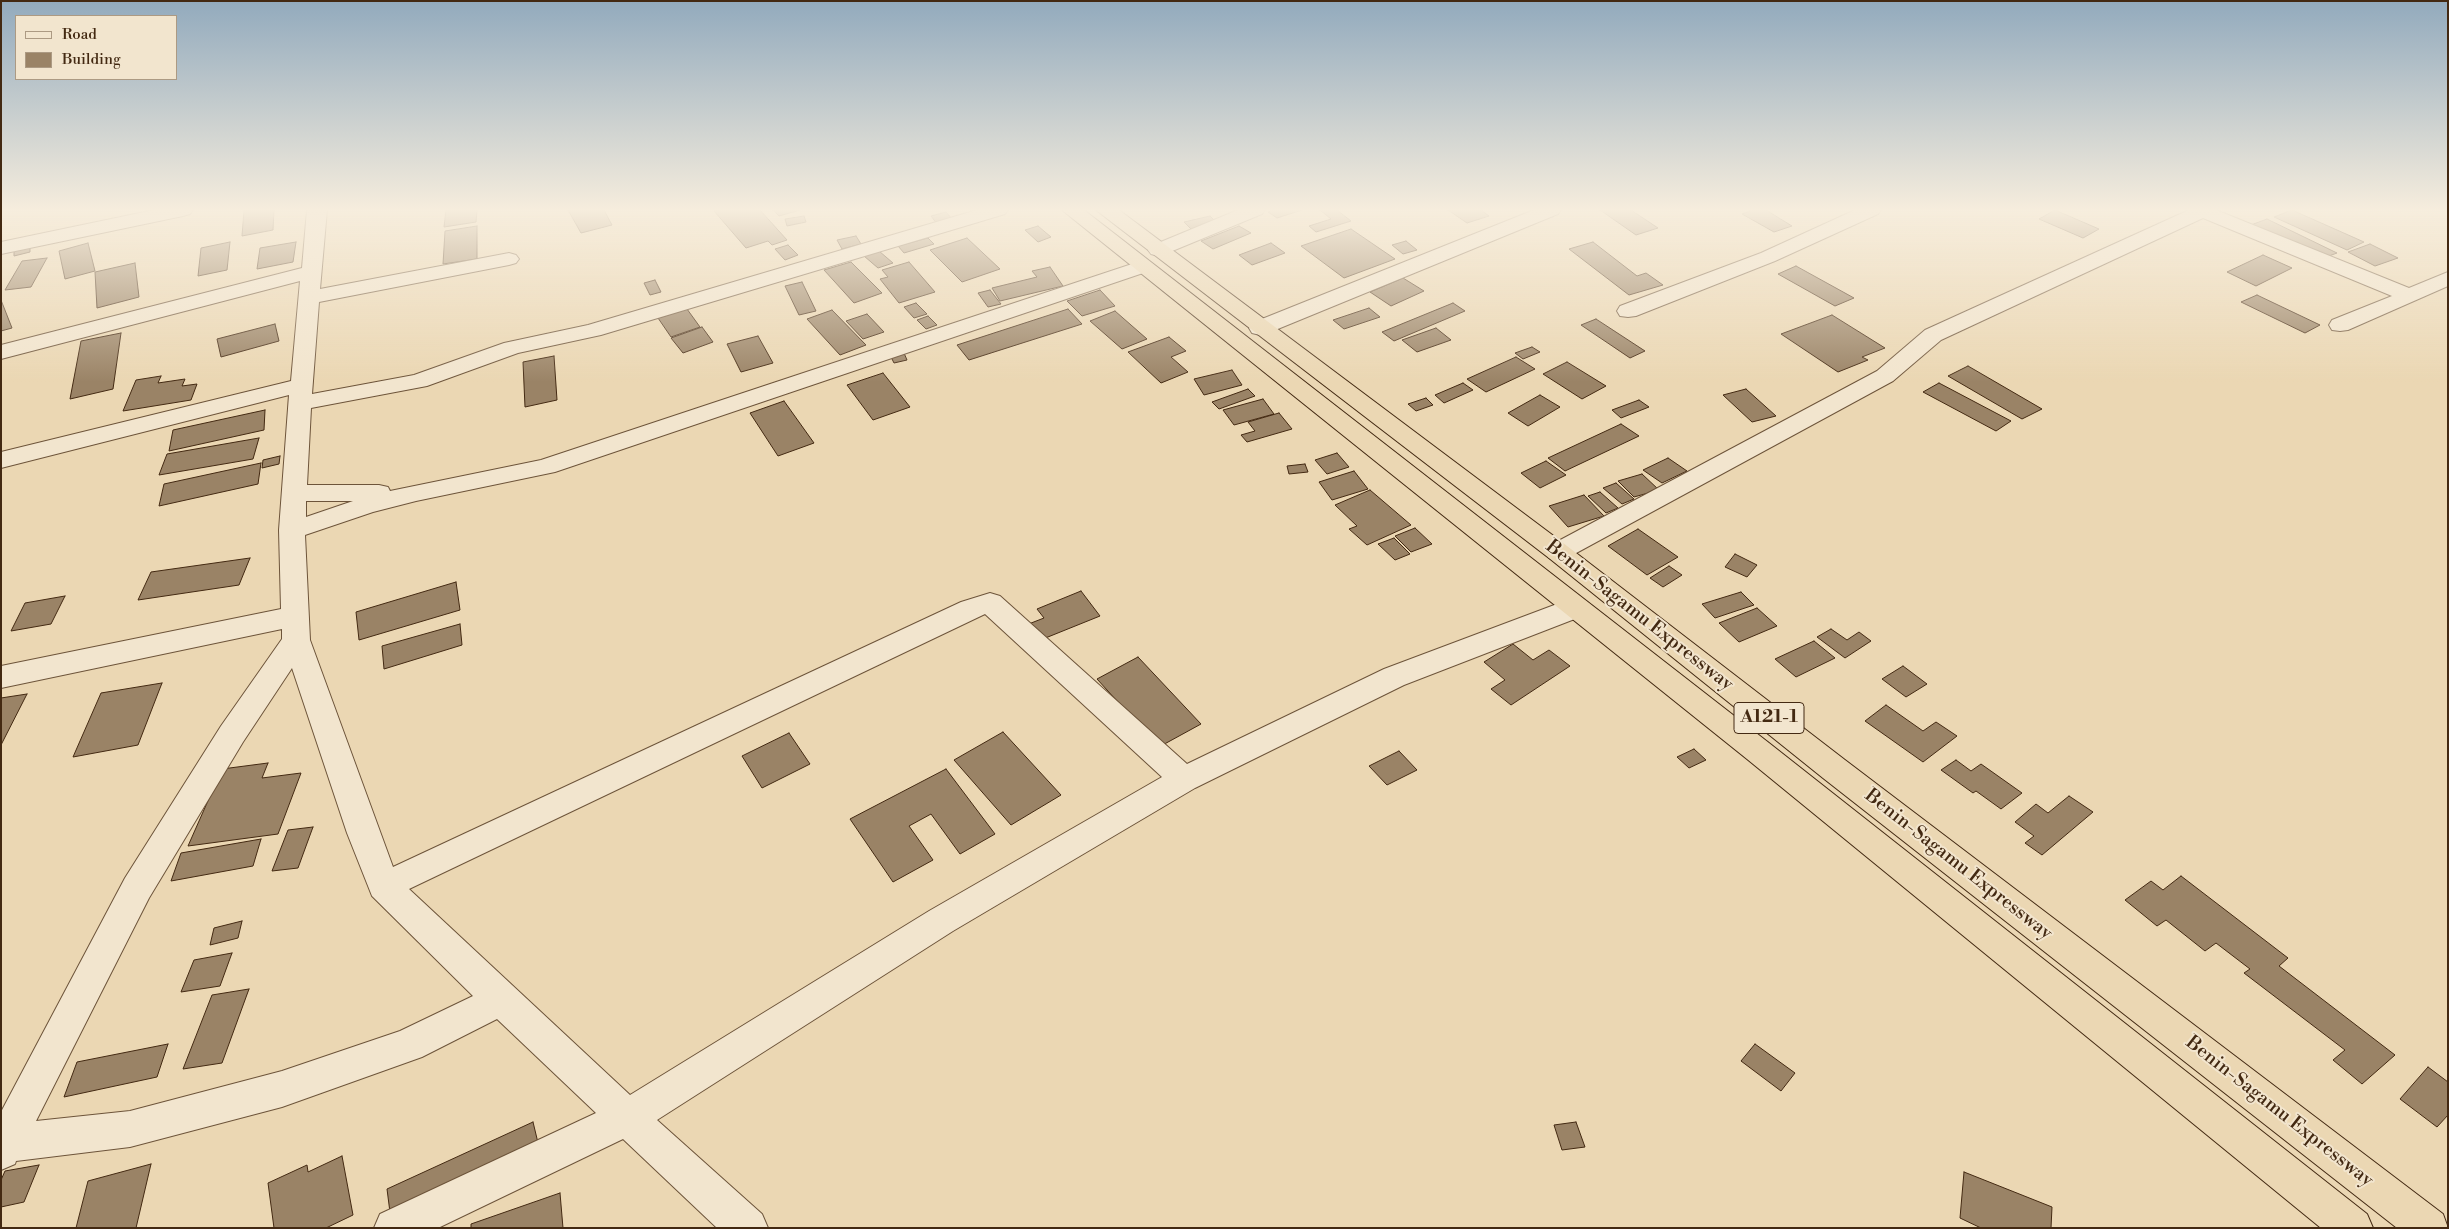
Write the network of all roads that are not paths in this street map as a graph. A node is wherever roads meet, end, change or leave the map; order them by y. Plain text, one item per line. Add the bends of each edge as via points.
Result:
1 (311, 267) edge
2 (445, 267) edge
3 (804, 267) edge
4 (1125, 267) edge
5 (1161, 267) edge
6 (1165, 267) edge
7 (1410, 267) edge
8 (1741, 267) edge
9 (2078, 267) edge
10 (2340, 267) edge
11 (2448, 278) edge
12 (309, 285) junction
13 (2410, 296) junction
14 (1628, 311) dead end
15 (2340, 325) dead end
16 (1260, 328) junction
17 (1, 352) edge
18 (301, 394) junction
19 (1, 460) edge
20 (294, 493) junction
21 (416, 493) junction
22 (292, 530) junction
23 (1558, 552) junction
24 (1575, 608) junction
25 (295, 628) junction
26 (1, 676) edge
27 (1184, 779) junction
28 (384, 886) junction
29 (501, 1000) junction
30 (628, 1118) junction
31 (2, 1146) edge
32 (732, 1223) edge
33 (394, 1228) edge
34 (2353, 1228) edge
35 (2429, 1228) edge

1 - 12 street
2 - 12 street
3 - 18 street via 593,330 512,348 419,381
4 - 21 street via 950,333 680,421 600,451 546,467
5 - 24 highway, A121-1
6 - 16 highway, Benin-Sagamu Expressway / A121-1
7 - 16 street
8 - 14 street
9 - 23 street via 1933,335 1886,376
10 - 13 street
11 - 13 street
12 - 17 street
12 - 18 street
13 - 15 street
16 - 23 highway, Benin-Sagamu Expressway / A121-1
18 - 19 street
18 - 20 street
20 - 21 street
20 - 22 street
21 - 22 street
22 - 25 street
23 - 35 highway, Benin-Sagamu Expressway / A121-1
24 - 27 street via 1394,677
24 - 34 highway, A121-1
25 - 26 street
25 - 28 street via 363,833
25 - 31 street via 137,888
27 - 28 street via 990,603 971,609
27 - 30 street via 941,921
28 - 29 street
29 - 30 street
29 - 31 street via 409,1045 282,1089 130,1129
30 - 32 street
30 - 33 street

